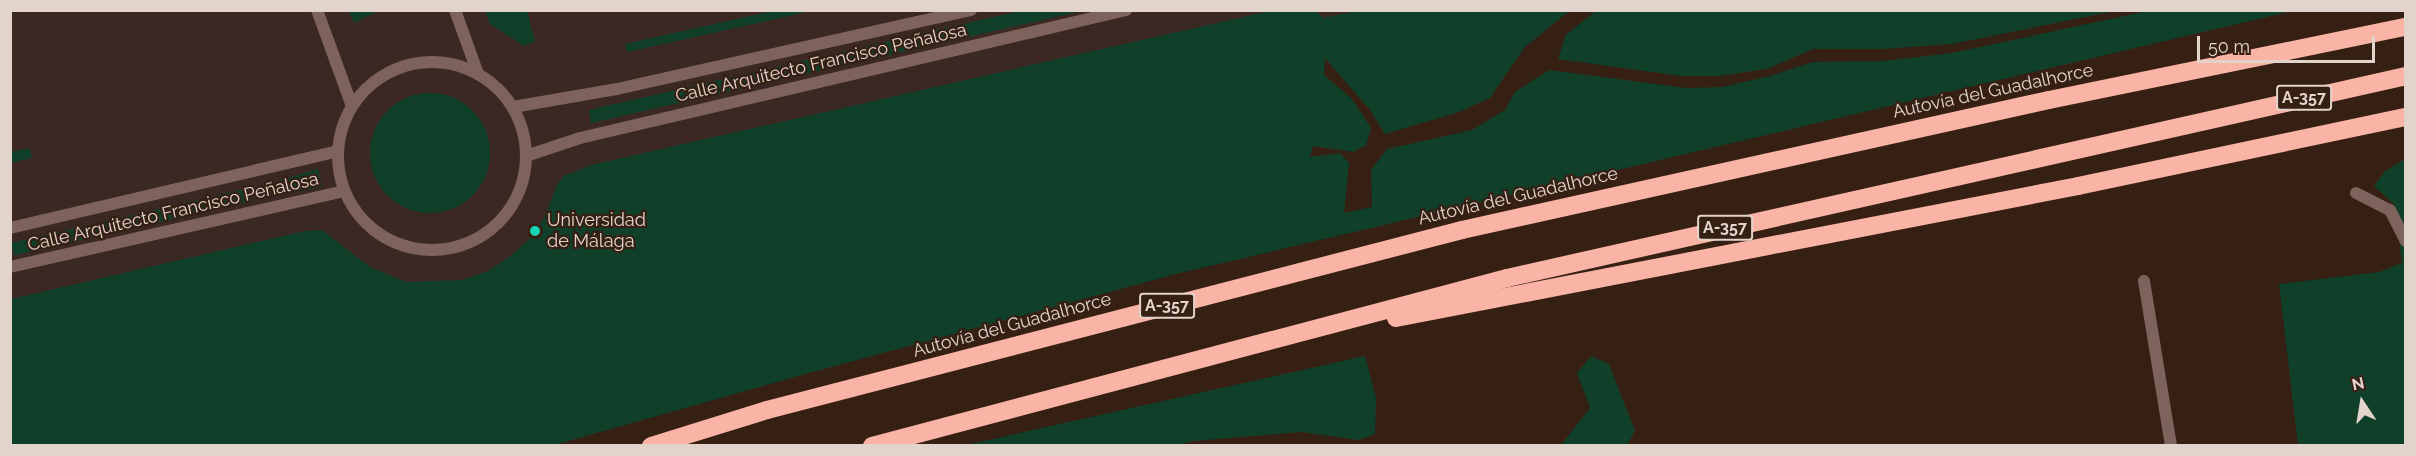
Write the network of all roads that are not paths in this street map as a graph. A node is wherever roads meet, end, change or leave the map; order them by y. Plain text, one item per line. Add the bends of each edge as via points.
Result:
1 (317, 10) edge
2 (455, 10) edge
3 (972, 10) edge
4 (1126, 10) edge
5 (2406, 16) edge
6 (2406, 27) edge
7 (478, 74) junction
8 (2406, 76) edge
9 (2096, 90) junction
10 (352, 106) junction
11 (513, 107) junction
12 (2406, 117) edge
13 (338, 151) junction
14 (526, 156) junction
15 (345, 191) junction
16 (2356, 193) dead end
17 (10, 228) edge
18 (2406, 241) edge
19 (10, 267) edge
20 (2144, 281) dead end
21 (1250, 346) junction
22 (651, 446) edge
23 (872, 446) edge
24 (2171, 446) edge

1 - 10 street
2 - 7 street
3 - 11 street, Calle Arquitecto Francisco Peñalosa via 618,88
4 - 14 street, Calle Arquitecto Francisco Peñalosa via 580,138
5 - 9 highway
6 - 9 highway, Autovía del Guadalhorce / A-357
7 - 10 street via 451,64 423,62 395,69 371,85
7 - 11 street via 498,88
8 - 21 highway, A-357 via 1518,275
9 - 22 highway, Autovía del Guadalhorce / A-357 via 1462,230 767,410
10 - 13 street via 342,128
11 - 14 street via 523,130
12 - 21 highway via 2089,183
13 - 15 street
13 - 17 street, Calle Arquitecto Francisco Peñalosa
14 - 15 street via 509,210 489,231 464,244 436,250 400,245 381,235 359,216
15 - 19 street, Calle Arquitecto Francisco Peñalosa
16 - 18 street via 2390,210
20 - 24 street
21 - 23 highway, A-357

